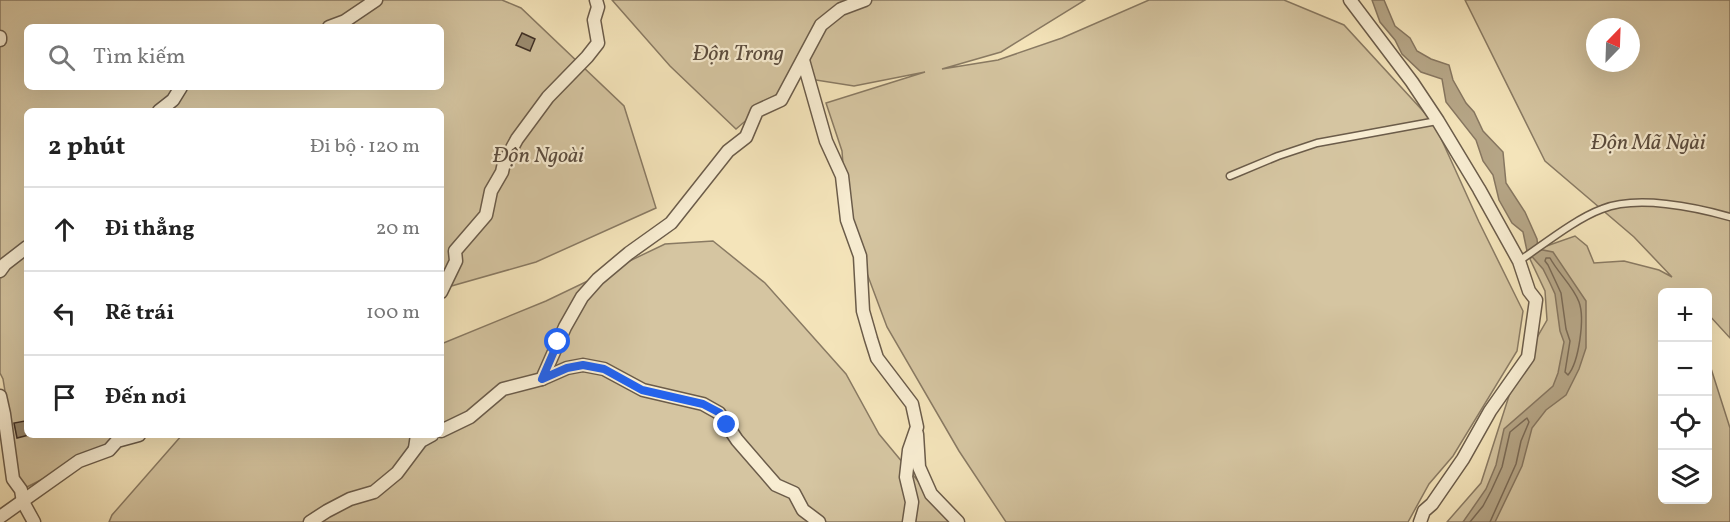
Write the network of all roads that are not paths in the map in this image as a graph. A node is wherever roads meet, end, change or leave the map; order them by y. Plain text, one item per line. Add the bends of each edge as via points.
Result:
1 (376, 0) edge
2 (596, 0) edge
3 (865, 0) edge
4 (1350, 0) edge
5 (337, 24) edge
6 (803, 60) junction
7 (179, 90) edge
8 (163, 108) edge
9 (1438, 121) junction
10 (1230, 176) dead end
11 (1730, 217) edge
12 (24, 249) edge
13 (1524, 258) junction
14 (0, 271) edge
15 (444, 286) edge
16 (542, 379) junction
17 (0, 396) edge
18 (917, 427) junction
19 (444, 430) edge
20 (128, 438) edge
21 (413, 438) edge
22 (426, 438) edge
23 (411, 452) junction
24 (23, 502) junction
25 (0, 517) edge
26 (34, 522) edge
27 (310, 522) edge
28 (819, 522) edge
29 (909, 522) edge
30 (958, 522) edge
31 (1420, 522) edge

1 - 5 street
2 - 15 street via 598,43 548,97 517,139 491,191 486,215 455,251 456,261
3 - 6 street via 841,9 821,25
4 - 9 street
6 - 16 street via 781,100 757,111 746,137 728,151 671,223 629,253 582,297
6 - 18 street via 826,141 842,176 847,220 860,256 863,311 871,339 877,358 912,404
7 - 8 street
9 - 10 lane via 1317,143
9 - 13 street
11 - 13 lane via 1668,205 1613,205 1588,215
12 - 14 street
13 - 31 street via 1529,291 1536,300 1528,357
16 - 19 street via 503,389 470,417
16 - 28 street via 583,365 604,369 642,390 703,404 720,413 737,440 776,485 794,492 803,510
17 - 24 street via 13,479
18 - 29 street via 906,477 912,502
18 - 30 street via 920,466 931,494
20 - 24 street via 79,461
21 - 23 lane
22 - 23 street
23 - 27 street via 397,473 374,492 350,499
24 - 25 street
24 - 26 street

